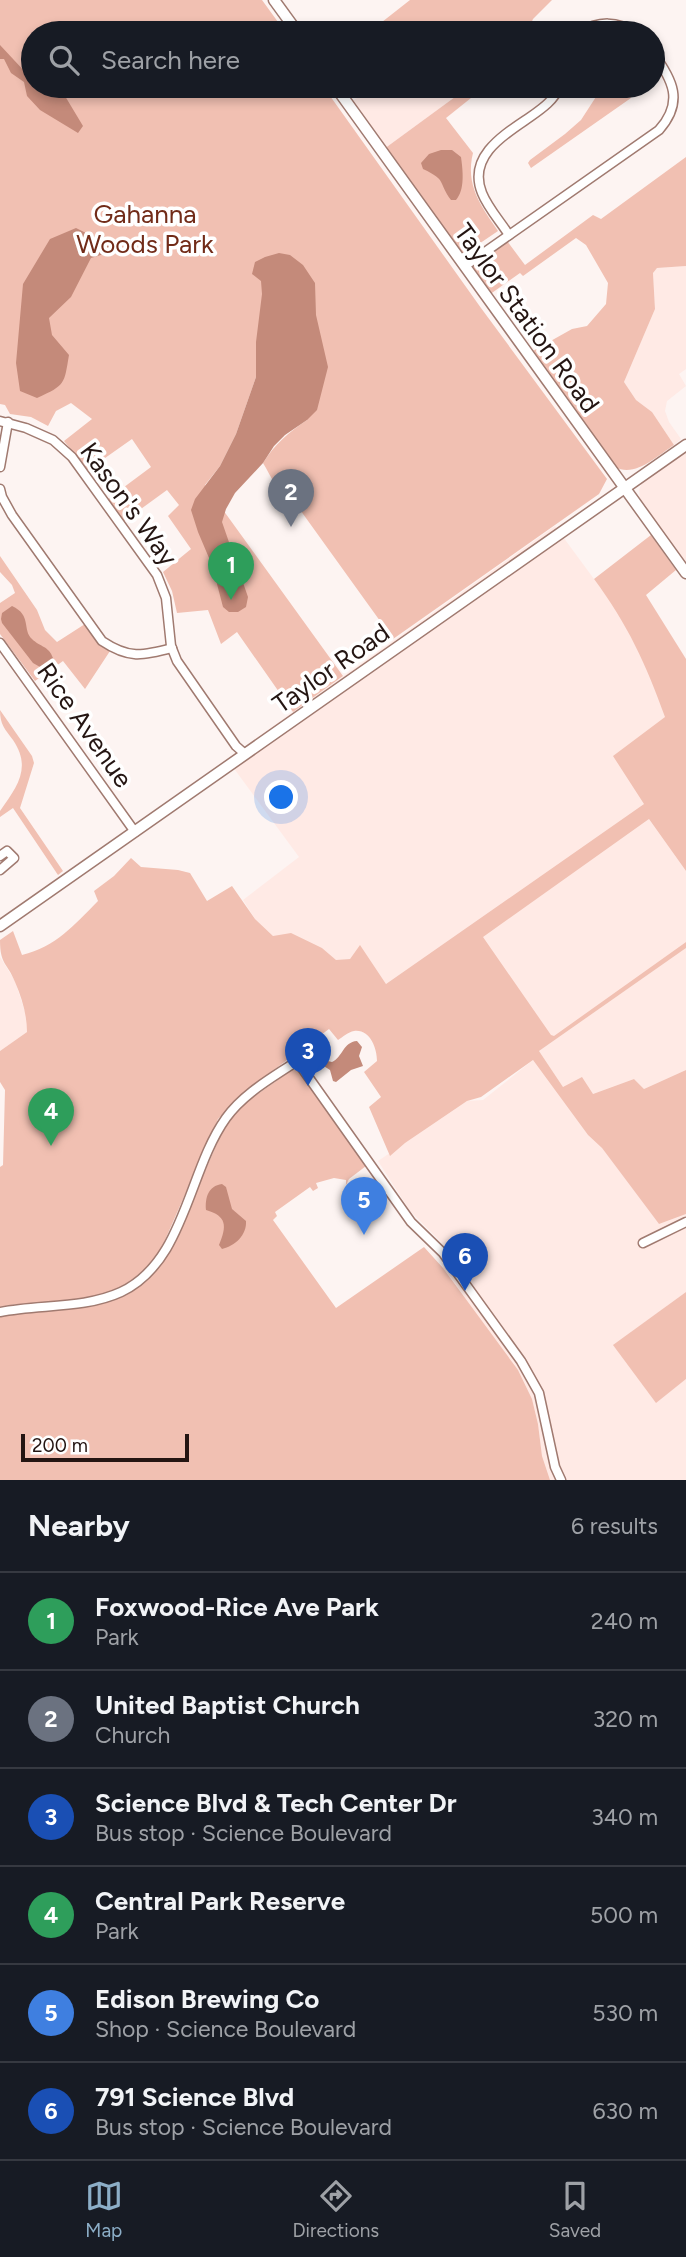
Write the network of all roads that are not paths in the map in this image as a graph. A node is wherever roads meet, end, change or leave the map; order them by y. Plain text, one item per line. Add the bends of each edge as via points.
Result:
1 (274, 0) edge
2 (289, 21) edge
3 (665, 70) edge
4 (344, 98) edge
5 (553, 98) edge
6 (509, 235) junction
7 (465, 266) junction
8 (4, 422) edge
9 (686, 444) edge
10 (0, 467) edge
11 (624, 488) junction
12 (0, 489) edge
13 (686, 573) edge
14 (0, 643) edge
15 (172, 648) junction
16 (245, 754) junction
17 (135, 832) junction
18 (0, 856) edge
19 (0, 870) edge
20 (0, 926) edge
21 (686, 1222) edge
22 (643, 1242) dead end
23 (0, 1312) edge
24 (561, 1480) edge

1 - 2 main road
3 - 6 street via 674,102 659,130
4 - 7 main road, Taylor Station Road
5 - 6 street via 498,139 482,157 481,192
6 - 7 street
7 - 11 main road, Taylor Station Road
8 - 10 street
8 - 15 street, Kason's Way via 53,440 72,457 157,575 169,611
9 - 11 main road, Taylor Road
11 - 13 main road, Taylor Station Road
11 - 16 main road, Taylor Road
12 - 15 street via 12,515 102,640 137,656
14 - 17 street, Rice Avenue
15 - 16 street, Kason's Way via 184,674
16 - 17 main road, Taylor Road
17 - 20 main road, Taylor Road
18 - 19 street via 7,852 14,858
21 - 22 street
23 - 24 street via 101,1299 141,1279 163,1255 225,1119 241,1100 297,1061 411,1222 443,1253 521,1361 539,1393

